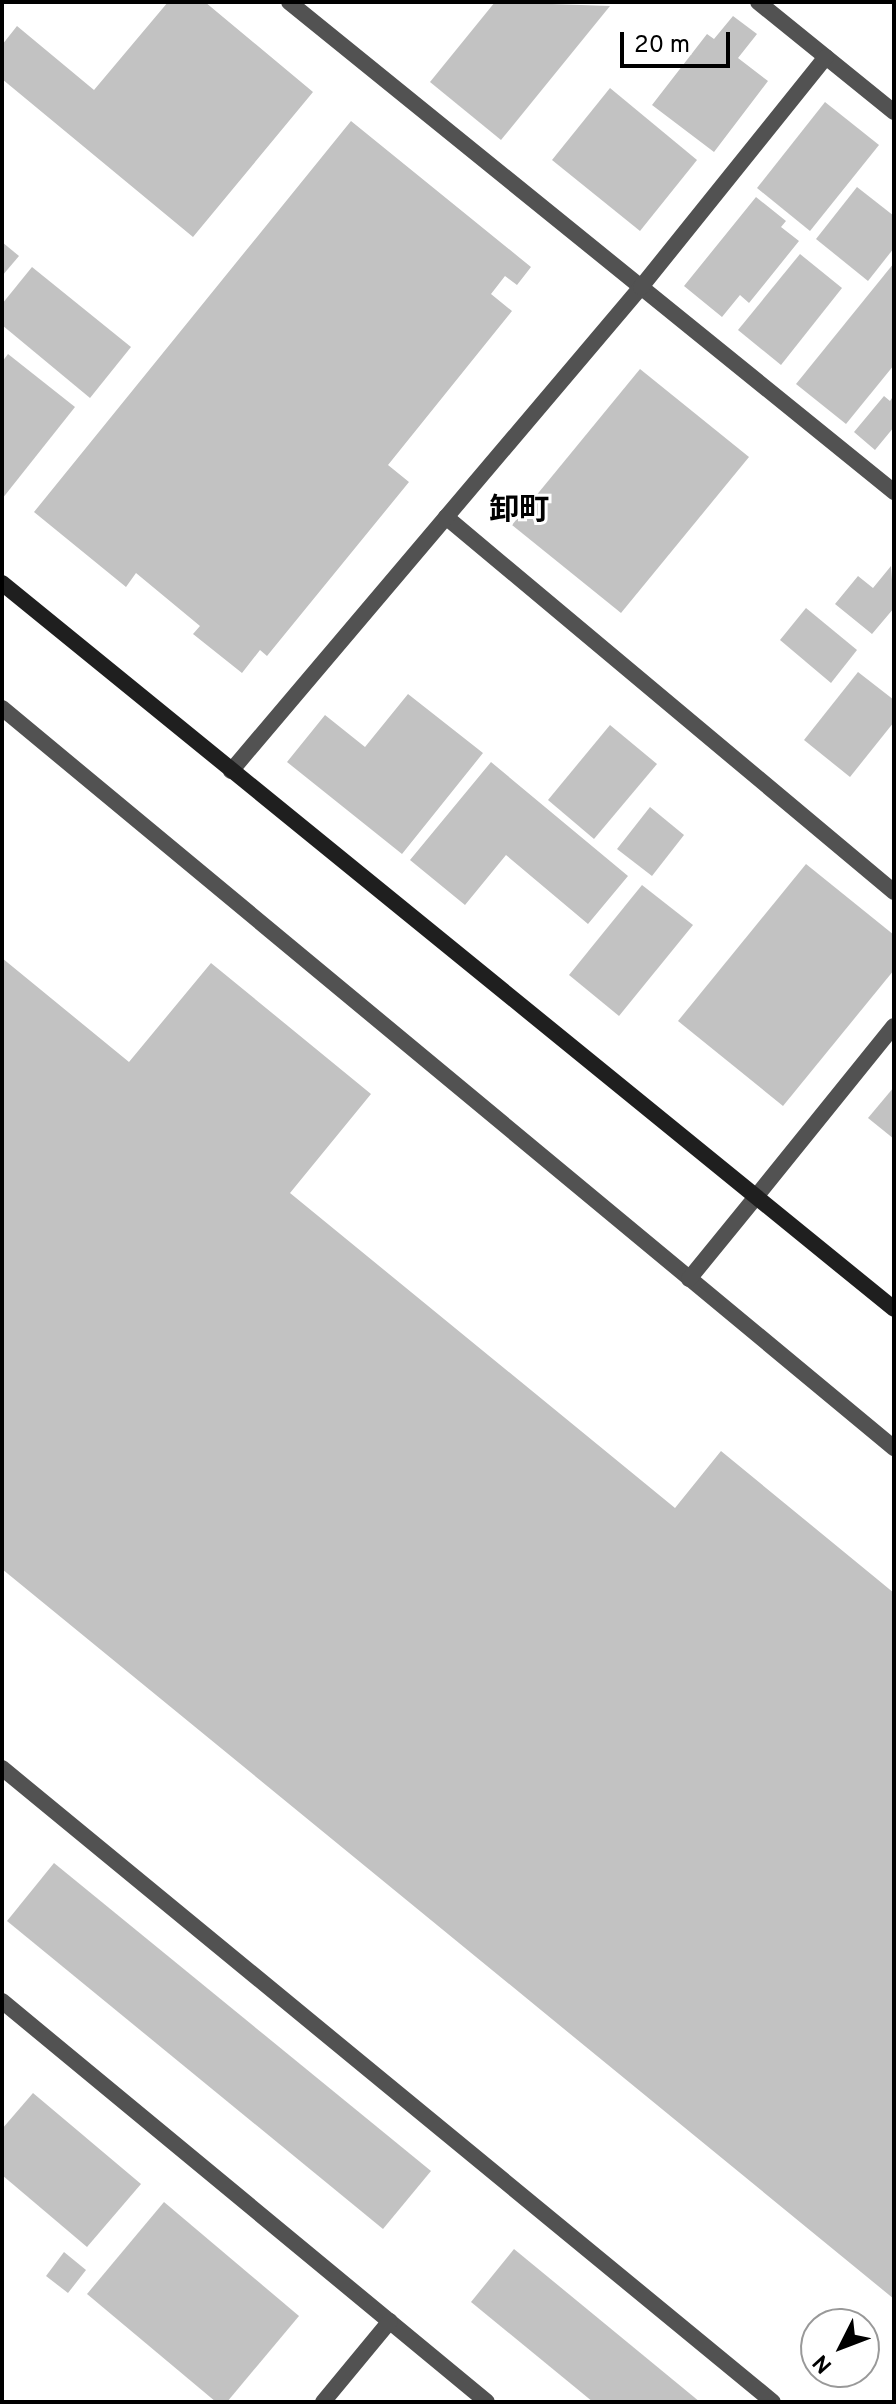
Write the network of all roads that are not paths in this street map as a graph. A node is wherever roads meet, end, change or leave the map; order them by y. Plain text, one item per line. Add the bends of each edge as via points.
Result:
1 (289, 2) edge
2 (758, 2) edge
3 (826, 57) junction
4 (894, 112) edge
5 (641, 287) junction
6 (894, 492) edge
7 (446, 517) junction
8 (2, 583) edge
9 (2, 708) edge
10 (231, 771) junction
11 (894, 892) edge
12 (894, 1026) edge
13 (755, 1198) junction
14 (689, 1279) junction
15 (894, 1309) edge
16 (894, 1448) edge
17 (2, 1768) edge
18 (2, 2001) edge
19 (390, 2321) junction
20 (323, 2402) edge
21 (487, 2402) edge
22 (773, 2402) edge

1 - 5 street
2 - 3 street
3 - 4 street
3 - 5 street
5 - 6 street
5 - 7 street
7 - 10 street
7 - 11 street
8 - 10 street
9 - 14 street
10 - 13 street
12 - 13 street
13 - 14 street
13 - 15 street
14 - 16 street
17 - 22 street
18 - 19 street
19 - 20 street
19 - 21 street

